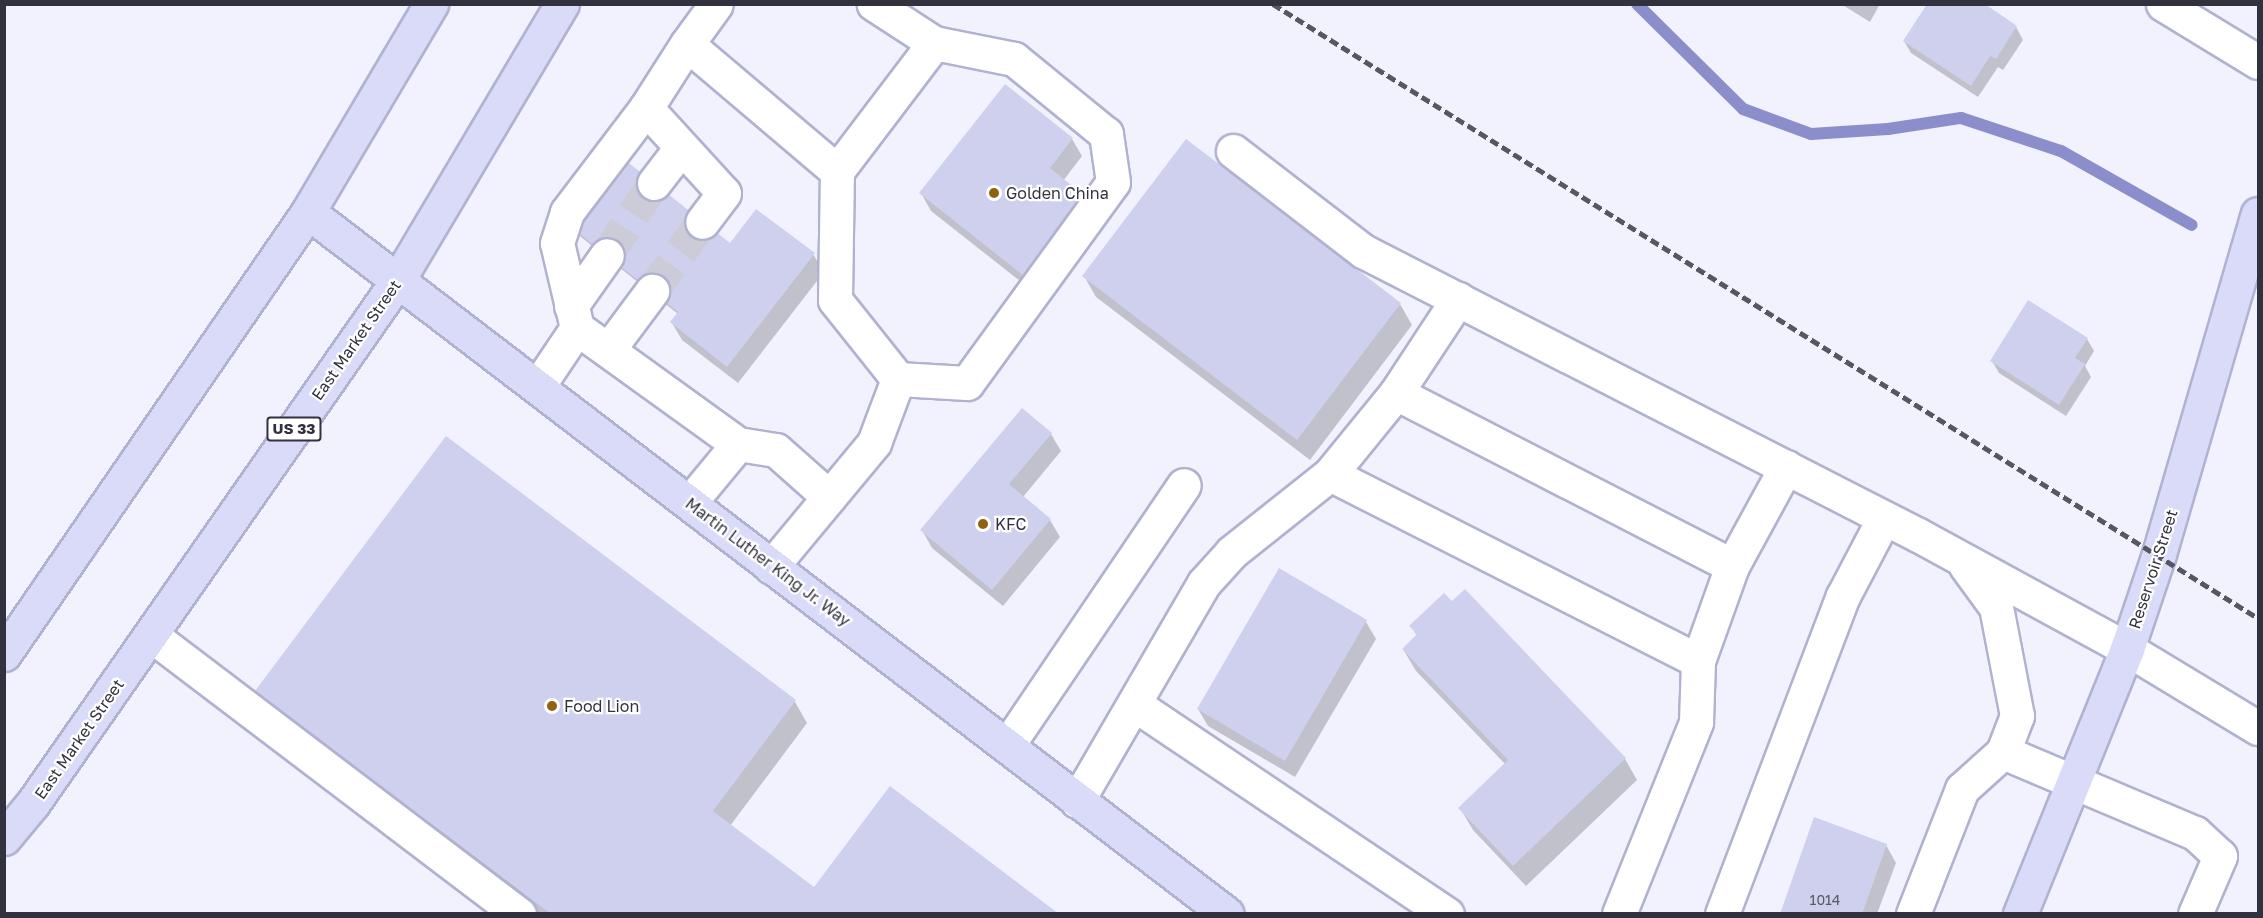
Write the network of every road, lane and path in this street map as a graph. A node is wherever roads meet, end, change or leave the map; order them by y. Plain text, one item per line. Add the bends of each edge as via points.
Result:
1 (431, 4) edge
2 (562, 4) edge
3 (716, 4) edge
4 (874, 4) edge
5 (2163, 4) edge
6 (934, 43) junction
7 (687, 44) junction
8 (2259, 62) edge
9 (646, 108) junction
10 (681, 148) junction
11 (1233, 151) dead end
12 (837, 171) junction
13 (654, 183) tunnel mouth
14 (308, 212) junction
15 (2259, 214) edge
16 (702, 222) tunnel mouth
17 (607, 255) tunnel mouth
18 (398, 280) junction
19 (652, 291) tunnel mouth
20 (1458, 299) junction
21 (574, 317) junction
22 (608, 350) junction
23 (898, 379) junction
24 (537, 386) junction
25 (1395, 393) junction
26 (738, 444) junction
27 (1786, 467) junction
28 (1330, 474) junction
29 (1184, 484) dead end
30 (829, 497) junction
31 (690, 502) junction
32 (1884, 518) junction
33 (1959, 557) junction
34 (1732, 566) junction
35 (771, 567) junction
36 (152, 635) junction
37 (2127, 649) junction
38 (4, 654) edge
39 (1698, 662) junction
40 (1134, 704) junction
41 (2259, 728) edge
42 (1007, 746) junction
43 (2003, 752) junction
44 (2073, 782) junction
45 (1077, 801) junction
46 (4, 838) edge
47 (519, 914) edge
48 (1227, 914) edge
49 (1447, 914) edge
50 (1619, 914) edge
51 (1722, 914) edge
52 (1913, 914) edge
53 (2020, 914) edge
54 (2195, 914) edge

1 - 14 main road
2 - 18 main road, East Market Street / US 33
3 - 7 street
4 - 6 street
5 - 8 street
6 - 12 street
6 - 23 street via 1014,59 1106,134 1113,182 967,383
7 - 9 street
7 - 12 street
9 - 10 street
9 - 21 street via 567,212 557,243
10 - 13 street
10 - 16 street via 724,193
11 - 20 street via 1363,251
12 - 23 street via 836,300
14 - 18 main road, Martin Luther King Jr. Way
14 - 38 main road
15 - 37 main road, Reservoir Street via 2159,554
17 - 21 street
18 - 24 main road, Martin Luther King Jr. Way
18 - 36 main road, East Market Street / US 33
19 - 22 street
20 - 25 street
20 - 27 street
21 - 22 street
21 - 24 street
22 - 26 street
23 - 30 street via 874,443
24 - 31 main road, Martin Luther King Jr. Way
25 - 28 street
25 - 34 street
26 - 30 street via 776,450
26 - 31 street
27 - 32 street
27 - 34 street
28 - 39 street
28 - 40 street via 1232,552 1204,583
29 - 42 street
30 - 35 street
31 - 35 main road, Martin Luther King Jr. Way
32 - 33 street
32 - 51 street via 1843,597
33 - 37 street
33 - 43 street via 1996,607 2018,716
34 - 39 street
35 - 42 main road, Martin Luther King Jr. Way
36 - 46 main road, East Market Street / US 33
36 - 47 street
37 - 41 street
37 - 44 main road, Reservoir Street
39 - 50 street via 1696,722
40 - 45 street
40 - 49 street
42 - 45 main road, Martin Luther King Jr. Way
43 - 44 street
43 - 52 street via 1962,789
44 - 53 main road, Reservoir Street
44 - 54 street via 2195,833 2220,856
45 - 48 main road, Martin Luther King Jr. Way

